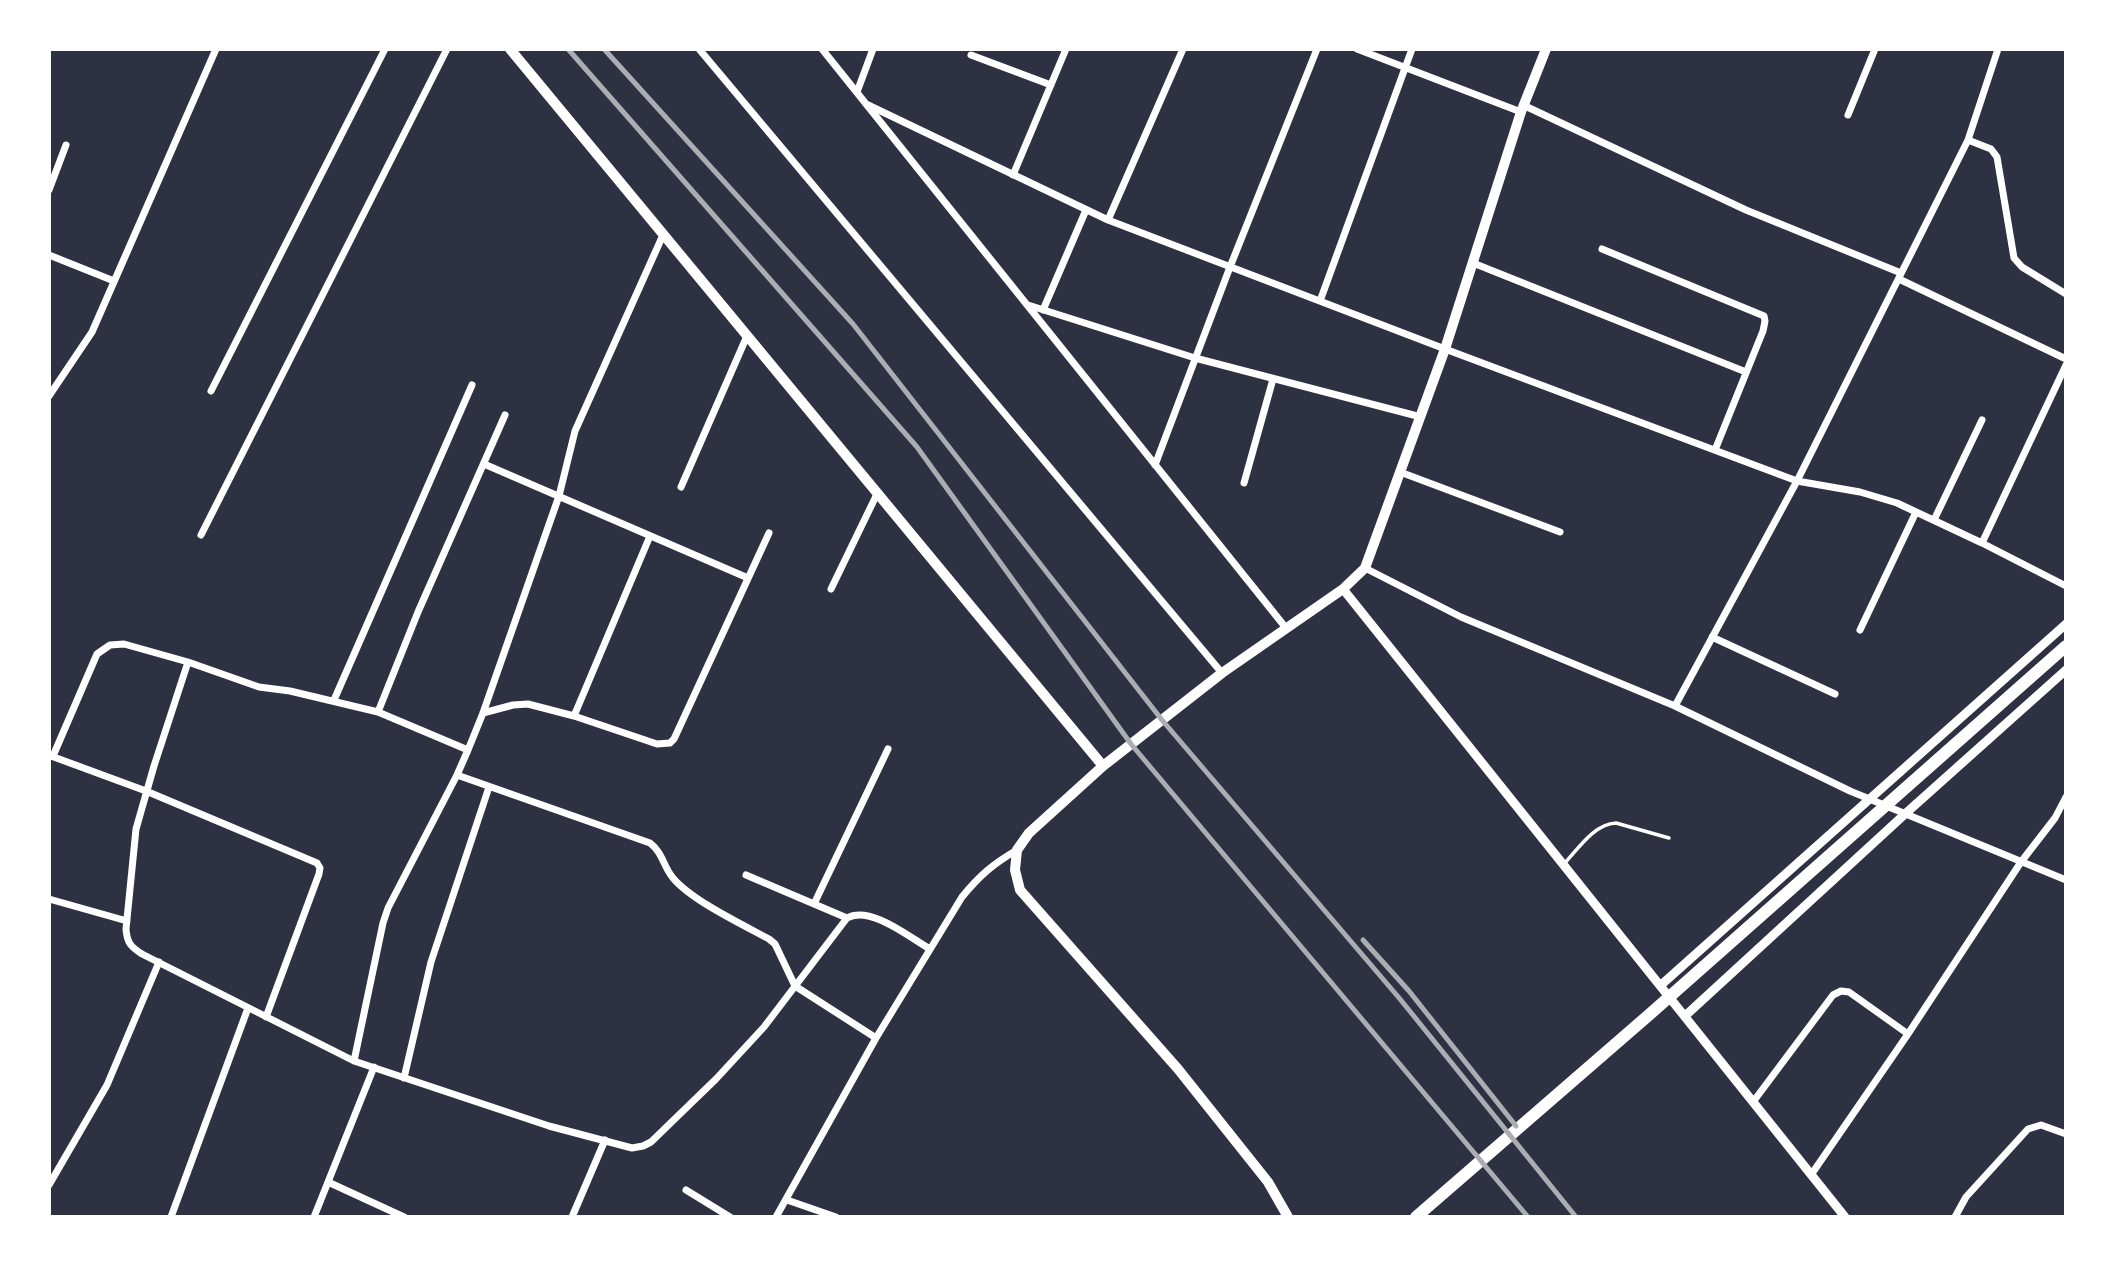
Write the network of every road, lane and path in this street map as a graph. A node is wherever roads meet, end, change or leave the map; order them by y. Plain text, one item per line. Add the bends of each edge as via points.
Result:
1 (216, 49) edge
2 (385, 49) edge
3 (447, 49) edge
4 (510, 49) edge
5 (699, 49) edge
6 (822, 49) edge
7 (873, 49) edge
8 (1066, 49) edge
9 (1183, 49) edge
10 (1317, 49) edge
11 (1357, 49) edge
12 (1412, 49) edge
13 (1546, 49) edge
14 (1875, 49) edge
15 (1998, 49) edge
16 (971, 55) dead end
17 (1405, 68) junction
18 (1051, 85) junction
19 (857, 92) junction
20 (866, 104) junction
21 (1522, 108) junction
22 (1848, 115) dead end
23 (1968, 140) junction
24 (66, 145) dead end
25 (1013, 175) junction
26 (49, 190) edge
27 (1086, 209) junction
28 (1108, 220) junction
29 (663, 235) junction
30 (1602, 249) dead end
31 (49, 255) edge
32 (1473, 263) junction
33 (1230, 267) junction
34 (1900, 276) junction
35 (114, 281) junction
36 (2066, 294) edge
37 (1320, 301) junction
38 (1027, 305) junction
39 (1043, 310) junction
40 (747, 336) junction
41 (1445, 349) junction
42 (1195, 358) junction
43 (2066, 359) edge
44 (2066, 365) edge
45 (1746, 372) junction
46 (1273, 379) junction
47 (472, 386) dead end
48 (211, 391) dead end
49 (49, 396) edge
50 (505, 415) dead end
51 (1421, 417) junction
52 (1982, 420) dead end
53 (1715, 450) junction
54 (484, 464) junction
55 (1156, 465) junction
56 (1401, 472) junction
57 (1797, 481) junction
58 (1244, 483) dead end
59 (681, 486) dead end
60 (877, 494) junction
61 (559, 496) junction
62 (1916, 512) junction
63 (1934, 520) junction
64 (1560, 532) dead end
65 (768, 533) dead end
66 (201, 535) dead end
67 (650, 536) junction
68 (1982, 543) junction
69 (1365, 568) junction
70 (748, 578) junction
71 (2066, 586) edge
72 (831, 589) dead end
73 (1343, 589) junction
74 (2066, 624) edge
75 (1286, 628) junction
76 (1860, 630) dead end
77 (1712, 637) junction
78 (2066, 646) edge
79 (188, 662) junction
80 (2066, 670) edge
81 (1222, 673) junction
82 (1835, 694) dead end
83 (334, 700) junction
84 (1675, 706) junction
85 (378, 712) junction
86 (483, 713) junction
87 (574, 716) junction
88 (888, 749) dead end
89 (468, 750) junction
90 (51, 755) edge
91 (1102, 766) junction
92 (457, 775) junction
93 (489, 788) junction
94 (146, 791) junction
95 (2066, 797) edge
96 (1869, 799) junction
97 (1905, 814) junction
98 (1669, 838) dead end
99 (1017, 850) junction
100 (2021, 862) junction
101 (1563, 864) junction
102 (746, 875) dead end
103 (2066, 880) edge
104 (49, 899) edge
105 (814, 904) junction
106 (847, 918) junction
107 (127, 921) junction
108 (930, 949) junction
109 (159, 962) junction
110 (1661, 985) junction
111 (795, 986) junction
112 (248, 1007) junction
113 (1685, 1016) junction
114 (266, 1017) junction
115 (1908, 1034) junction
116 (876, 1038) junction
117 (354, 1061) junction
118 (374, 1067) junction
119 (404, 1078) junction
120 (1753, 1102) junction
121 (2066, 1134) edge
122 (605, 1140) junction
123 (1811, 1175) junction
124 (328, 1182) junction
125 (49, 1185) edge
126 (686, 1190) dead end
127 (787, 1200) junction
128 (171, 1215) edge
129 (183, 1217) edge
130 (314, 1217) edge
131 (404, 1217) edge
132 (572, 1217) edge
133 (730, 1217) edge
134 (776, 1217) edge
135 (836, 1217) edge
136 (1288, 1217) edge
137 (1416, 1217) edge
138 (1845, 1217) edge
139 (1955, 1217) edge

1 - 35 street
2 - 48 street
3 - 66 street
4 - 29 main road
5 - 81 street
6 - 19 street
7 - 19 street
8 - 18 street
9 - 28 street
10 - 33 street
11 - 17 street
12 - 17 street
13 - 21 main road
14 - 22 street
15 - 23 street
16 - 18 street
17 - 21 street
17 - 37 street
18 - 25 street
19 - 20 street
20 - 25 street
20 - 38 street
21 - 32 main road
21 - 34 street
23 - 34 street
23 - 36 street via 1991,149 1997,157 2014,258
24 - 26 street
25 - 27 street
27 - 28 street
27 - 39 street
28 - 33 street
29 - 40 main road
29 - 61 street via 575,430
30 - 45 street via 1764,316 1763,331
31 - 35 street
32 - 41 main road
32 - 45 street
33 - 37 street
33 - 42 street
34 - 43 street
34 - 57 street
35 - 49 street via 92,332
37 - 41 street
38 - 39 street
38 - 55 street
39 - 42 street
40 - 59 street
40 - 60 main road
41 - 51 main road
41 - 53 street
42 - 46 street
42 - 55 street
44 - 68 street
45 - 53 street
46 - 51 street
46 - 58 street
47 - 83 street
50 - 54 street
51 - 56 main road
52 - 63 street
53 - 57 street
54 - 61 street
54 - 85 street
55 - 75 street
56 - 64 street
56 - 69 main road
57 - 62 street via 1860,492
57 - 77 street
60 - 72 street
60 - 91 main road
61 - 67 street
61 - 86 street
62 - 63 street
62 - 76 street
63 - 68 street
65 - 70 street
67 - 70 street
67 - 87 street
68 - 71 street
69 - 73 main road
69 - 84 street via 1461,617
70 - 87 street via 670,743 657,744
73 - 75 main road
73 - 101 street
74 - 96 street
75 - 81 main road
77 - 82 street
77 - 84 street
78 - 137 main road
79 - 83 street via 259,687
79 - 90 street via 110,645 97,654
79 - 94 street
80 - 97 street
81 - 91 main road
83 - 85 street
84 - 96 street
85 - 89 street
86 - 87 street via 522,704
86 - 89 street
88 - 105 street
89 - 92 street
90 - 94 street
91 - 99 main road via 1029,833
92 - 93 street
92 - 117 street via 388,908
93 - 111 street via 650,843 682,886 775,944
93 - 119 street via 432,962
94 - 107 street via 136,829
94 - 114 street via 320,868
95 - 100 street
96 - 97 street
96 - 110 street
97 - 100 street
97 - 113 street
98 - 101 lane via 1608,823
99 - 108 street via 977,878
99 - 136 main road via 1020,890 1178,1069 1268,1182
100 - 103 street
100 - 115 street
101 - 110 street
102 - 105 street
104 - 107 street
105 - 106 street
106 - 108 street via 865,914
106 - 111 street
107 - 109 street via 127,942
108 - 116 street
109 - 112 street
109 - 125 street via 107,1085
110 - 113 street
111 - 116 street
111 - 122 street via 764,1027 651,1142 632,1148
112 - 114 street
112 - 128 street
113 - 120 street
114 - 117 street
115 - 120 street via 1841,991 1833,995
115 - 123 street
116 - 127 street
117 - 118 street
118 - 119 street
118 - 124 street
119 - 122 street
120 - 123 street
121 - 139 street via 2040,1125 2028,1129 1966,1198
122 - 132 street
123 - 138 street
124 - 130 street
124 - 131 street
126 - 133 street
127 - 134 street
127 - 135 street
128 - 129 street

